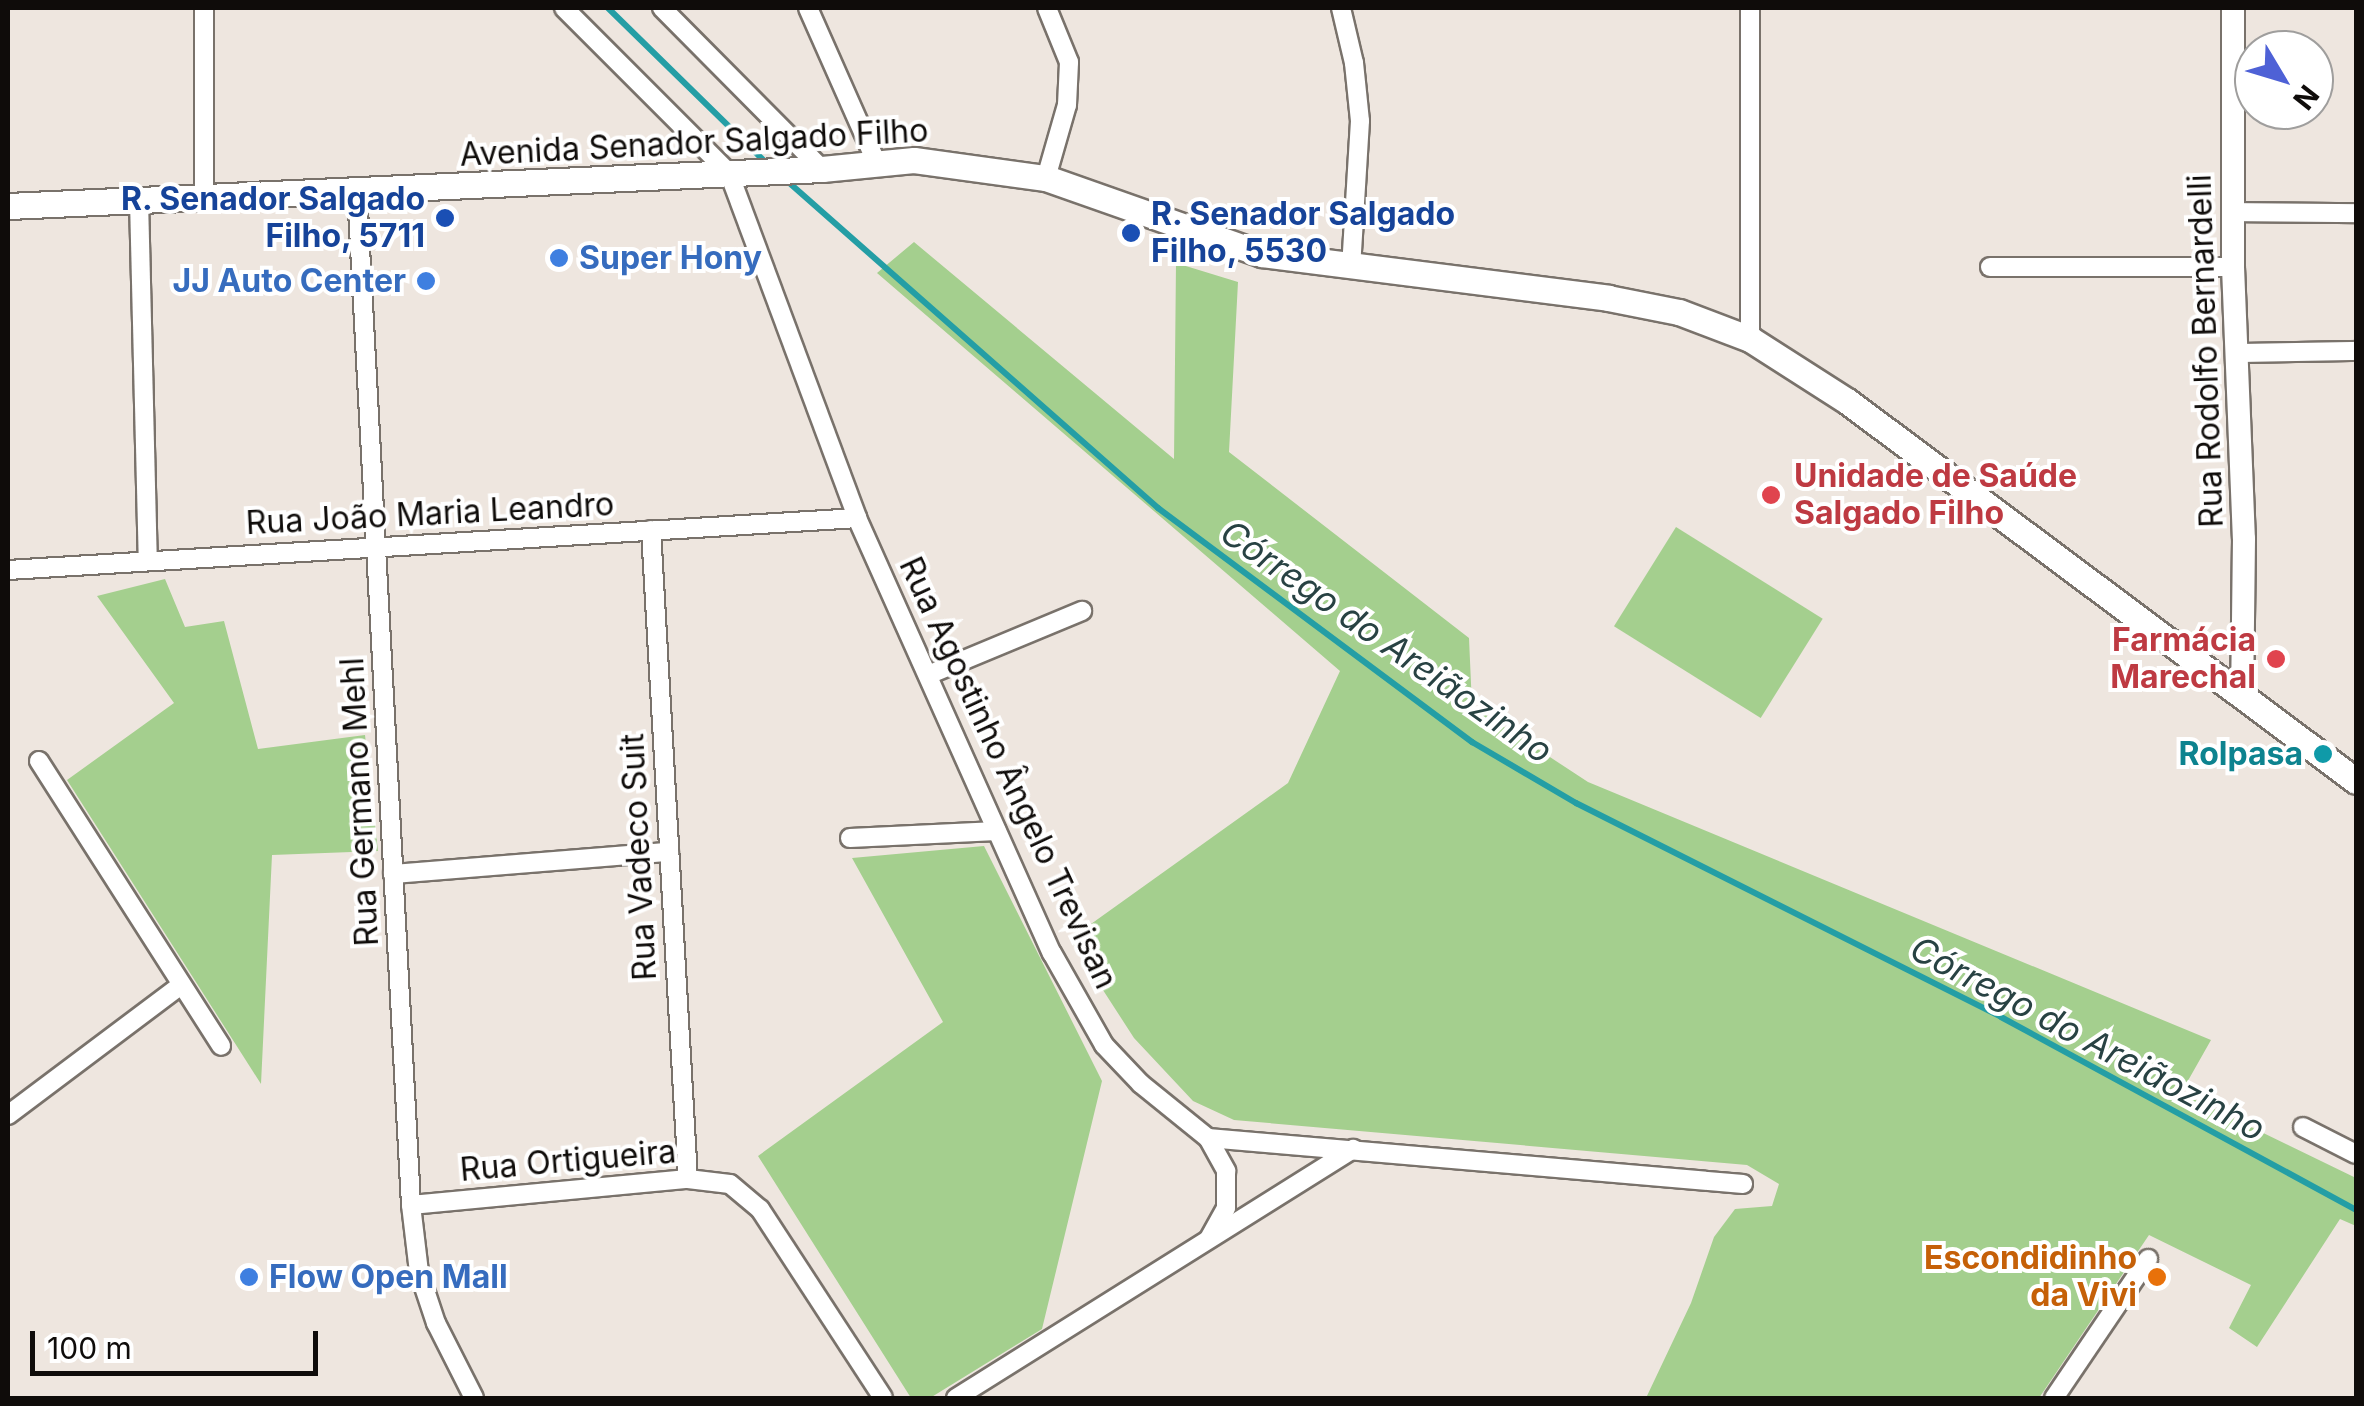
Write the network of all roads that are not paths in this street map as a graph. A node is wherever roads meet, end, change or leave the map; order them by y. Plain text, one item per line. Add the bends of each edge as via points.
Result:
1 (204, 8) edge
2 (564, 8) edge
3 (662, 8) edge
4 (808, 8) edge
5 (1047, 8) edge
6 (1341, 8) edge
7 (1750, 8) edge
8 (2233, 8) edge
9 (877, 164) junction
10 (822, 169) junction
11 (729, 173) junction
12 (1046, 178) junction
13 (357, 191) junction
14 (204, 198) junction
15 (139, 200) junction
16 (8, 206) edge
17 (2233, 212) junction
18 (2356, 213) edge
19 (1990, 267) dead end
20 (2233, 267) junction
21 (1351, 269) junction
22 (1750, 338) junction
23 (2356, 352) edge
24 (2236, 353) junction
25 (857, 518) junction
26 (650, 530) junction
27 (379, 547) junction
28 (148, 561) junction
29 (8, 570) edge
30 (1082, 611) dead end
31 (928, 675) junction
32 (2242, 692) junction
33 (39, 761) dead end
34 (2351, 772) edge
35 (997, 831) junction
36 (850, 838) dead end
37 (669, 852) junction
38 (394, 874) junction
39 (180, 986) junction
40 (221, 1046) dead end
41 (8, 1115) edge
42 (2303, 1127) dead end
43 (1208, 1138) junction
44 (1353, 1149) junction
45 (2356, 1154) edge
46 (688, 1180) junction
47 (1743, 1184) dead end
48 (411, 1205) junction
49 (1208, 1240) junction
50 (2148, 1259) dead end
51 (474, 1398) edge
52 (883, 1398) edge
53 (956, 1398) edge
54 (2054, 1398) edge

1 - 14 street
2 - 11 street
3 - 10 street
4 - 9 street
5 - 12 street via 1069,62 1066,105
6 - 21 street via 1360,121
7 - 22 street
8 - 17 street, Rua Rodolfo Bernardelli
9 - 10 main road, Avenida Senador Salgado Filho
9 - 12 main road, Avenida Senador Salgado Filho via 914,160
10 - 11 main road, Avenida Senador Salgado Filho
11 - 13 main road, Avenida Senador Salgado Filho
11 - 25 street, Rua Agostinho Ângelo Trevisan
12 - 21 main road, Avenida Senador Salgado Filho via 1234,246
13 - 14 main road, Avenida Senador Salgado Filho
13 - 27 street, Rua Germano Mehl
14 - 15 main road, Avenida Senador Salgado Filho
15 - 16 main road, Avenida Senador Salgado Filho
15 - 28 street
17 - 18 street
17 - 20 street, Rua Rodolfo Bernardelli
19 - 20 street
20 - 24 street, Rua Rodolfo Bernardelli
21 - 22 main road, Avenida Senador Salgado Filho via 1608,298 1679,312
22 - 32 main road, Avenida Senador Salgado Filho via 1847,401
23 - 24 street
24 - 32 street, Rua Rodolfo Bernardelli
25 - 26 street, Rua João Maria Leandro
25 - 31 street, Rua Agostinho Ângelo Trevisan
26 - 27 street, Rua João Maria Leandro
26 - 37 street, Rua Vadeco Suit
27 - 28 street, Rua João Maria Leandro
27 - 38 street, Rua Germano Mehl
28 - 29 street, Rua João Maria Leandro
30 - 31 street
31 - 35 street, Rua Agostinho Ângelo Trevisan
32 - 34 main road, Avenida Senador Salgado Filho
33 - 39 street
35 - 36 street
35 - 43 street, Rua Agostinho Ângelo Trevisan via 1052,953 1104,1045
37 - 38 street
37 - 46 street, Rua Vadeco Suit
38 - 48 street, Rua Germano Mehl
39 - 40 street
39 - 41 street
42 - 45 street
43 - 44 street
43 - 49 street via 1226,1170 1226,1208
44 - 47 street
44 - 49 street
46 - 48 street, Rua Ortigueira
46 - 52 street, Rua Ortigueira via 730,1184 760,1209
48 - 51 street, Rua Germano Mehl via 418,1272
49 - 53 street
50 - 54 street

